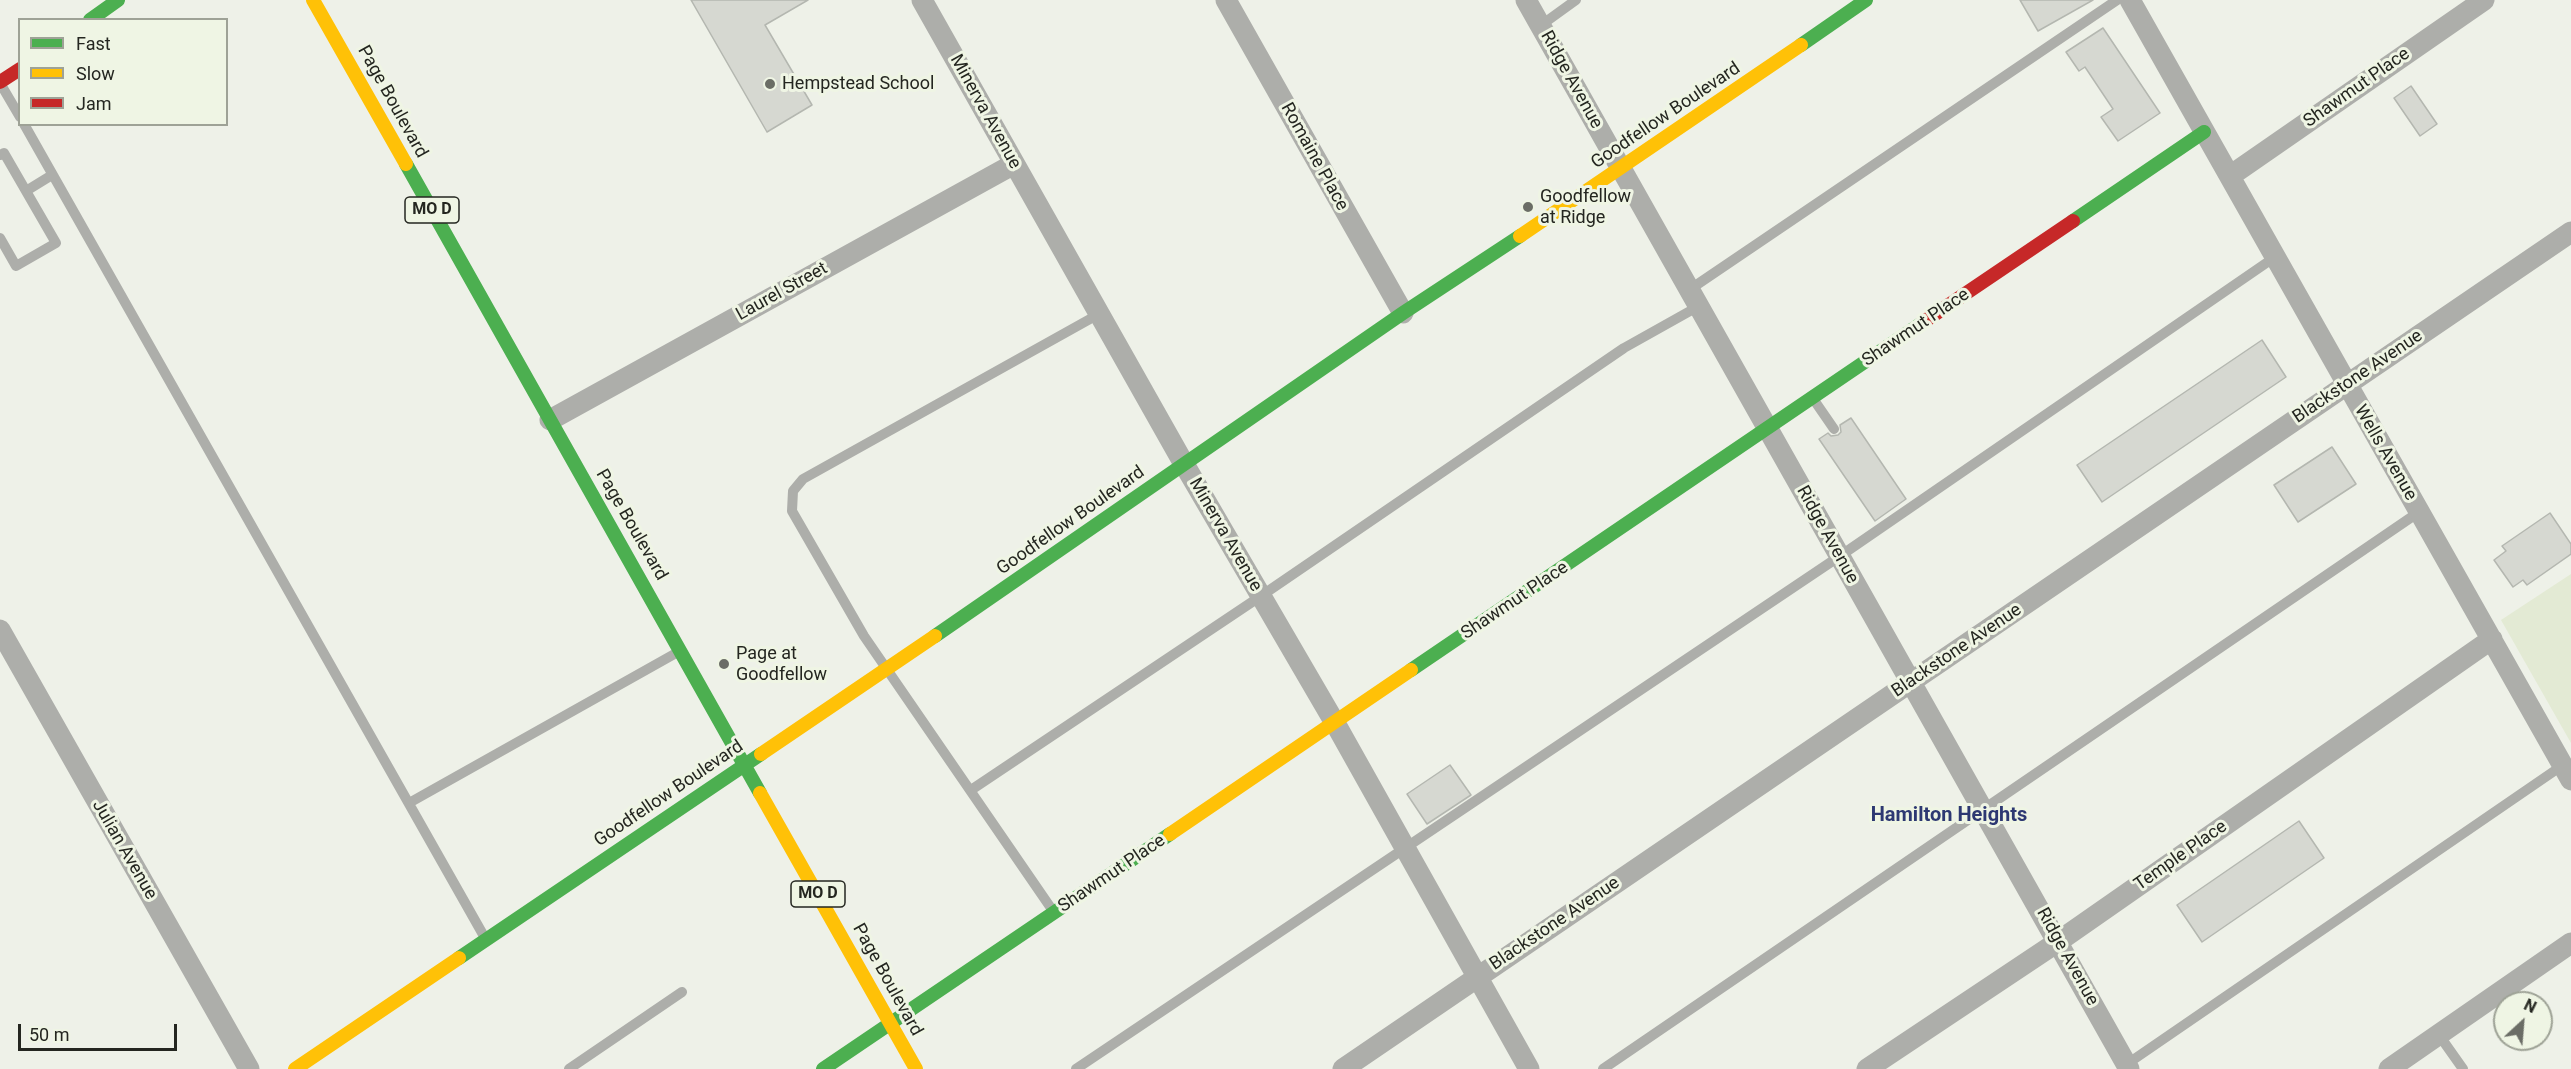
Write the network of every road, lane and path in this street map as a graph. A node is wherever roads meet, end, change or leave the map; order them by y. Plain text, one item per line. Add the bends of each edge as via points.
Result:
1 (118, 0) edge
2 (313, 0) edge
3 (922, 0) edge
4 (1226, 0) edge
5 (1526, 0) edge
6 (1576, 0) edge
7 (1866, 0) edge
8 (2116, 0) edge
9 (2130, 0) edge
10 (2484, 0) edge
11 (94, 18) edge
12 (1540, 26) junction
13 (18, 70) edge
14 (0, 82) edge
15 (18, 114) edge
16 (25, 126) edge
17 (2204, 132) junction
18 (0, 155) edge
19 (1014, 164) junction
20 (1621, 169) junction
21 (52, 175) junction
22 (2230, 176) junction
23 (26, 191) junction
24 (2571, 232) edge
25 (0, 238) edge
26 (2275, 257) junction
27 (1694, 298) junction
28 (1402, 313) junction
29 (1099, 314) junction
30 (2346, 385) junction
31 (1813, 398) junction
32 (550, 420) junction
33 (1768, 429) junction
34 (1834, 429) dead end
35 (1184, 464) junction
36 (2419, 512) junction
37 (1840, 556) junction
38 (1261, 596) junction
39 (0, 630) edge
40 (2492, 639) junction
41 (681, 650) junction
42 (887, 669) junction
43 (1911, 683) junction
44 (1335, 723) junction
45 (745, 765) junction
46 (2567, 772) edge
47 (970, 790) junction
48 (409, 803) junction
49 (1982, 808) junction
50 (1407, 849) junction
51 (1055, 913) junction
52 (486, 940) junction
53 (2059, 941) junction
54 (2571, 943) edge
55 (1479, 976) junction
56 (682, 992) dead end
57 (891, 1023) junction
58 (2439, 1035) junction
59 (2128, 1066) edge
60 (249, 1069) edge
61 (295, 1069) edge
62 (569, 1069) edge
63 (823, 1069) edge
64 (916, 1069) edge
65 (1076, 1069) edge
66 (1342, 1069) edge
67 (1529, 1069) edge
68 (1603, 1069) edge
69 (1867, 1069) edge
70 (2389, 1069) edge
71 (2463, 1069) edge

1 - 11 main road
2 - 32 main road, Page Boulevard / MO D
3 - 19 street, Minerva Avenue
4 - 28 street, Romaine Place
5 - 12 street, Ridge Avenue
6 - 12 lane
7 - 20 main road, Goodfellow Boulevard
8 - 27 lane
9 - 17 street, Wells Avenue
10 - 22 street, Shawmut Place
12 - 20 street, Ridge Avenue
13 - 14 main road
14 - 15 lane
16 - 21 lane
17 - 22 street, Wells Avenue
17 - 31 main road, Shawmut Place
18 - 23 lane via 4,153
19 - 29 street, Minerva Avenue
19 - 32 street, Laurel Street
20 - 27 street, Ridge Avenue
20 - 28 main road, Goodfellow Boulevard
21 - 23 lane
21 - 48 lane
22 - 26 street, Wells Avenue
23 - 25 lane via 56,243 16,266
24 - 30 street, Blackstone Avenue
26 - 30 street, Wells Avenue
26 - 37 lane
27 - 33 street, Ridge Avenue
27 - 38 lane
28 - 35 main road, Goodfellow Boulevard
29 - 35 street, Minerva Avenue
29 - 42 lane via 803,479 793,491 792,511
30 - 36 street, Wells Avenue
30 - 43 street, Blackstone Avenue
31 - 33 main road, Shawmut Place
31 - 34 lane
32 - 41 main road, Page Boulevard / MO D
33 - 37 street, Ridge Avenue
33 - 44 main road, Shawmut Place
35 - 38 street, Minerva Avenue
35 - 42 main road, Goodfellow Boulevard
36 - 40 street, Wells Avenue
36 - 49 lane
37 - 43 street, Ridge Avenue
37 - 50 lane
38 - 44 street, Minerva Avenue
38 - 47 lane
39 - 60 street, Julian Avenue
40 - 46 street, Wells Avenue
40 - 53 street, Temple Place
41 - 45 main road, Page Boulevard / MO D
41 - 48 lane
42 - 45 main road, Goodfellow Boulevard
42 - 47 lane
43 - 49 street, Ridge Avenue
43 - 55 street, Blackstone Avenue
44 - 50 street, Minerva Avenue
44 - 51 main road, Shawmut Place
45 - 52 main road, Goodfellow Boulevard
45 - 57 main road, Page Boulevard / MO D
46 - 59 lane
47 - 51 lane
48 - 52 lane
49 - 53 street, Ridge Avenue
49 - 68 lane
50 - 55 street, Minerva Avenue
50 - 65 lane
51 - 57 main road, Shawmut Place
52 - 61 main road, Goodfellow Boulevard
53 - 59 street, Ridge Avenue
53 - 69 street, Temple Place
54 - 58 street
55 - 66 street, Blackstone Avenue
55 - 67 street, Minerva Avenue
56 - 62 lane
57 - 63 main road, Shawmut Place
57 - 64 main road, Page Boulevard / MO D
58 - 70 street
58 - 71 lane

